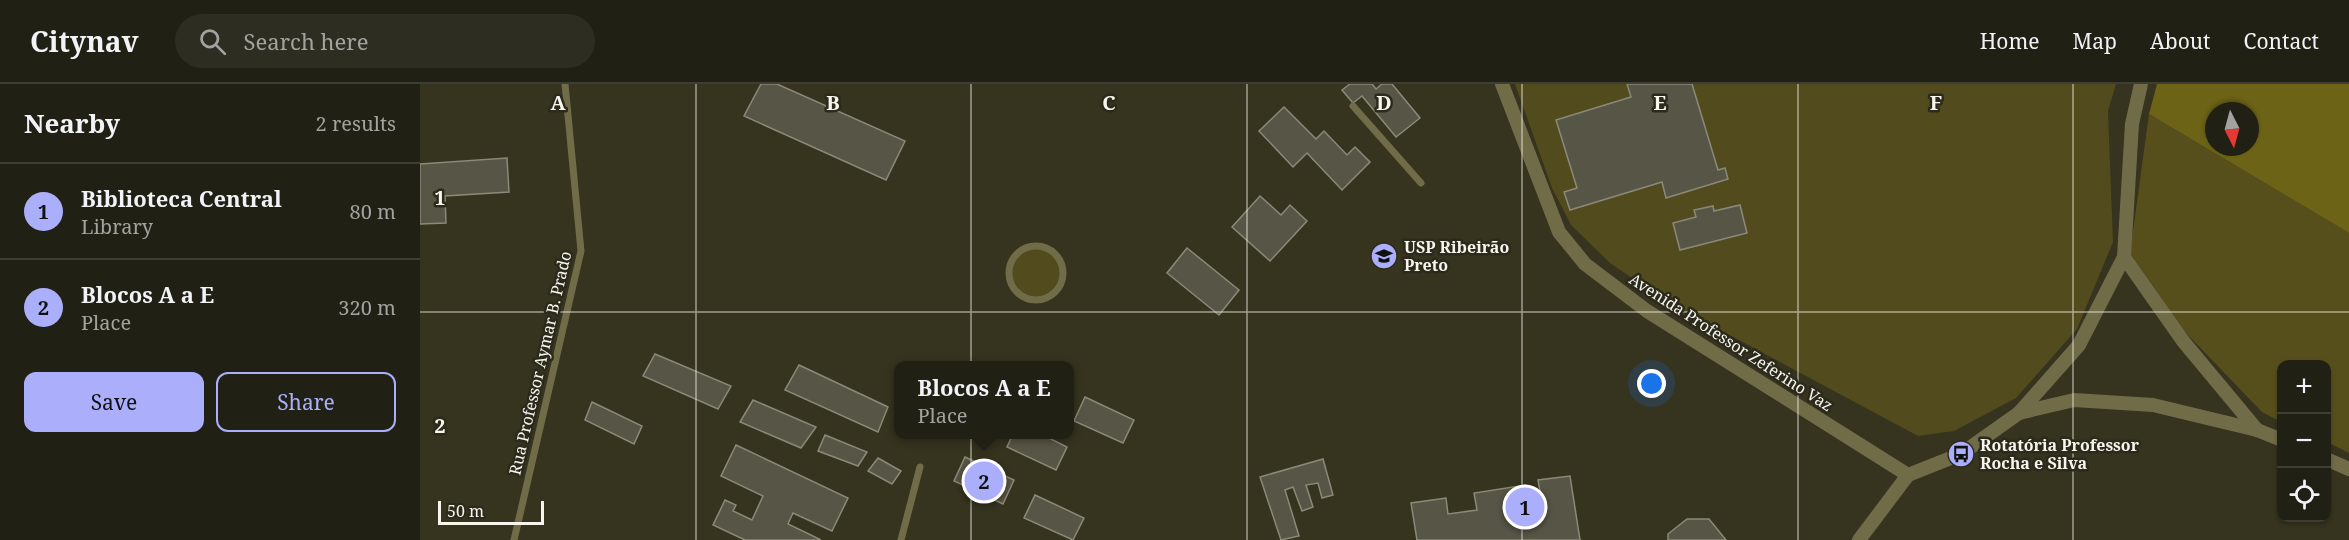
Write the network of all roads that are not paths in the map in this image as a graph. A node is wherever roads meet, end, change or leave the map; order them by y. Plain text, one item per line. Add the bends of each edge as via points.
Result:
1 (565, 84) edge
2 (1502, 84) edge
3 (2141, 84) edge
4 (1353, 106) dead end
5 (1421, 183) dead end
6 (2124, 257) junction
7 (1011, 260) joint
8 (2019, 413) junction
9 (2257, 430) junction
10 (2277, 438) edge
11 (2331, 461) edge
12 (920, 467) dead end
13 (2349, 469) edge
14 (1908, 475) junction
15 (514, 540) edge
16 (901, 540) edge
17 (1859, 540) edge

1 - 15 lane, Rua Professor Aymar B. Prado via 581,251
2 - 14 street, Avenida Professor Zeferino Vaz via 1559,232 1585,264 1647,311
3 - 6 street via 2131,133
4 - 5 lane
6 - 8 street via 2079,345
6 - 9 street via 2182,341
7 - 7 lane via 1008,276 1022,297 1039,300 1059,288 1061,261 1049,249 1024,248
8 - 9 street via 2074,400 2153,405
8 - 14 street via 1961,454
9 - 10 street
11 - 13 street
12 - 16 lane
14 - 17 street

